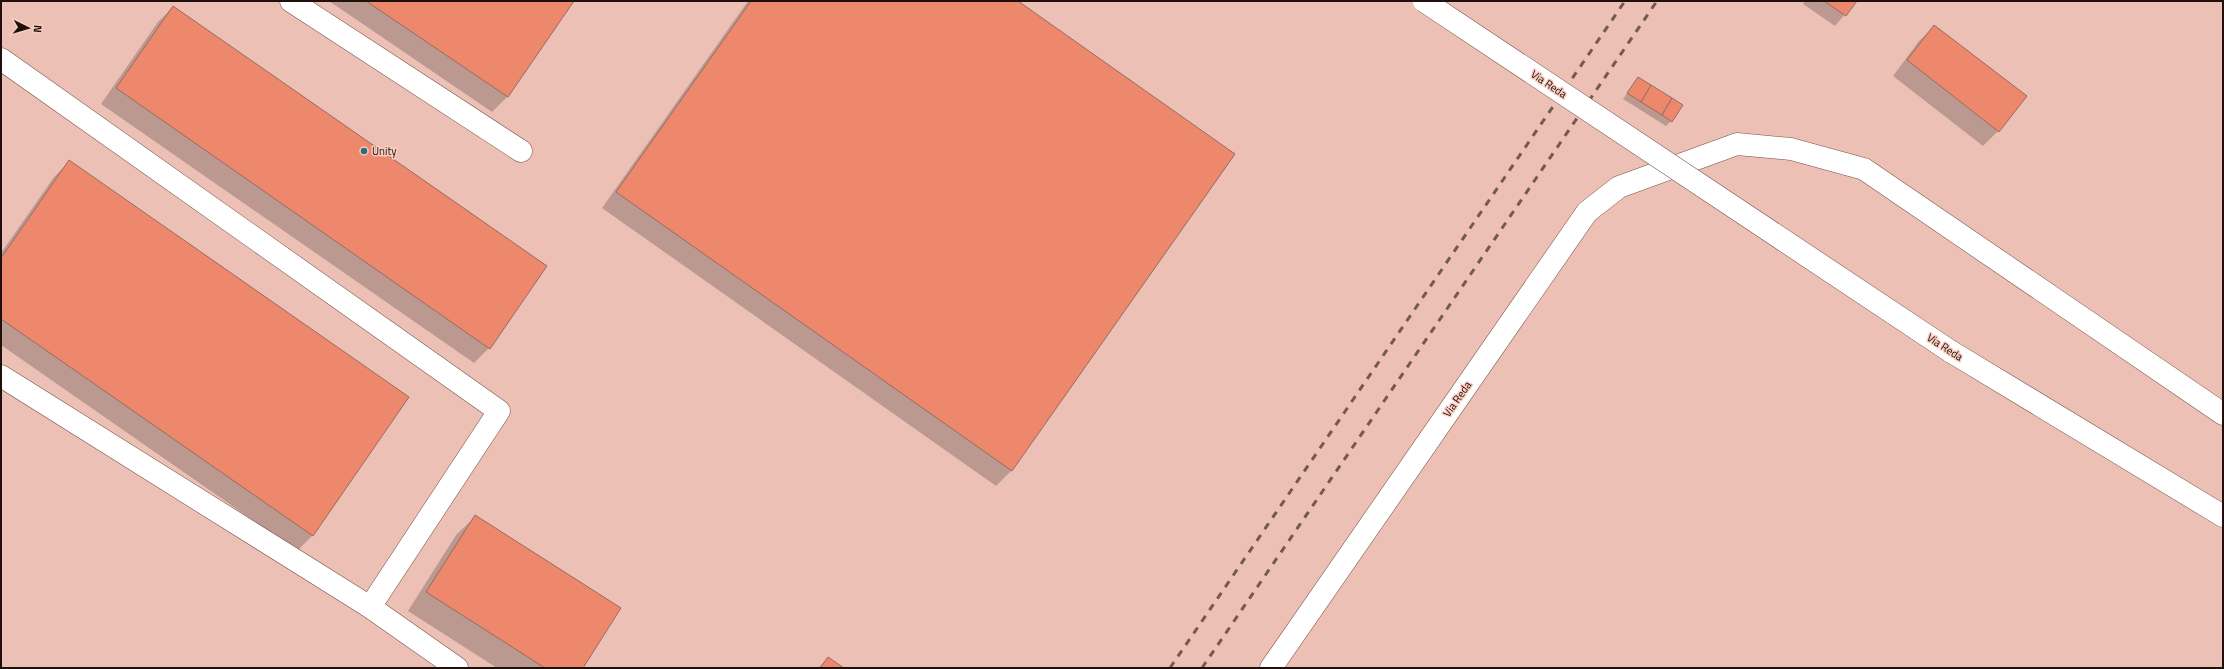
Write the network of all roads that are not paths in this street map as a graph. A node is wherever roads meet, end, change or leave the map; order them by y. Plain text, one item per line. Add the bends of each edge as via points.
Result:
1 (291, 1) edge
2 (1424, 1) edge
3 (1, 59) edge
4 (521, 151) dead end
5 (1, 376) edge
6 (2223, 414) edge
7 (2223, 516) edge
8 (370, 607) junction
9 (457, 668) edge
10 (1272, 668) edge

1 - 4 street
2 - 7 street, Via Reda, bridge via 1950,351
3 - 8 street via 499,411
5 - 8 street
6 - 10 street, Via Reda via 1864,169 1791,149 1737,144 1619,187 1586,212
8 - 9 street

